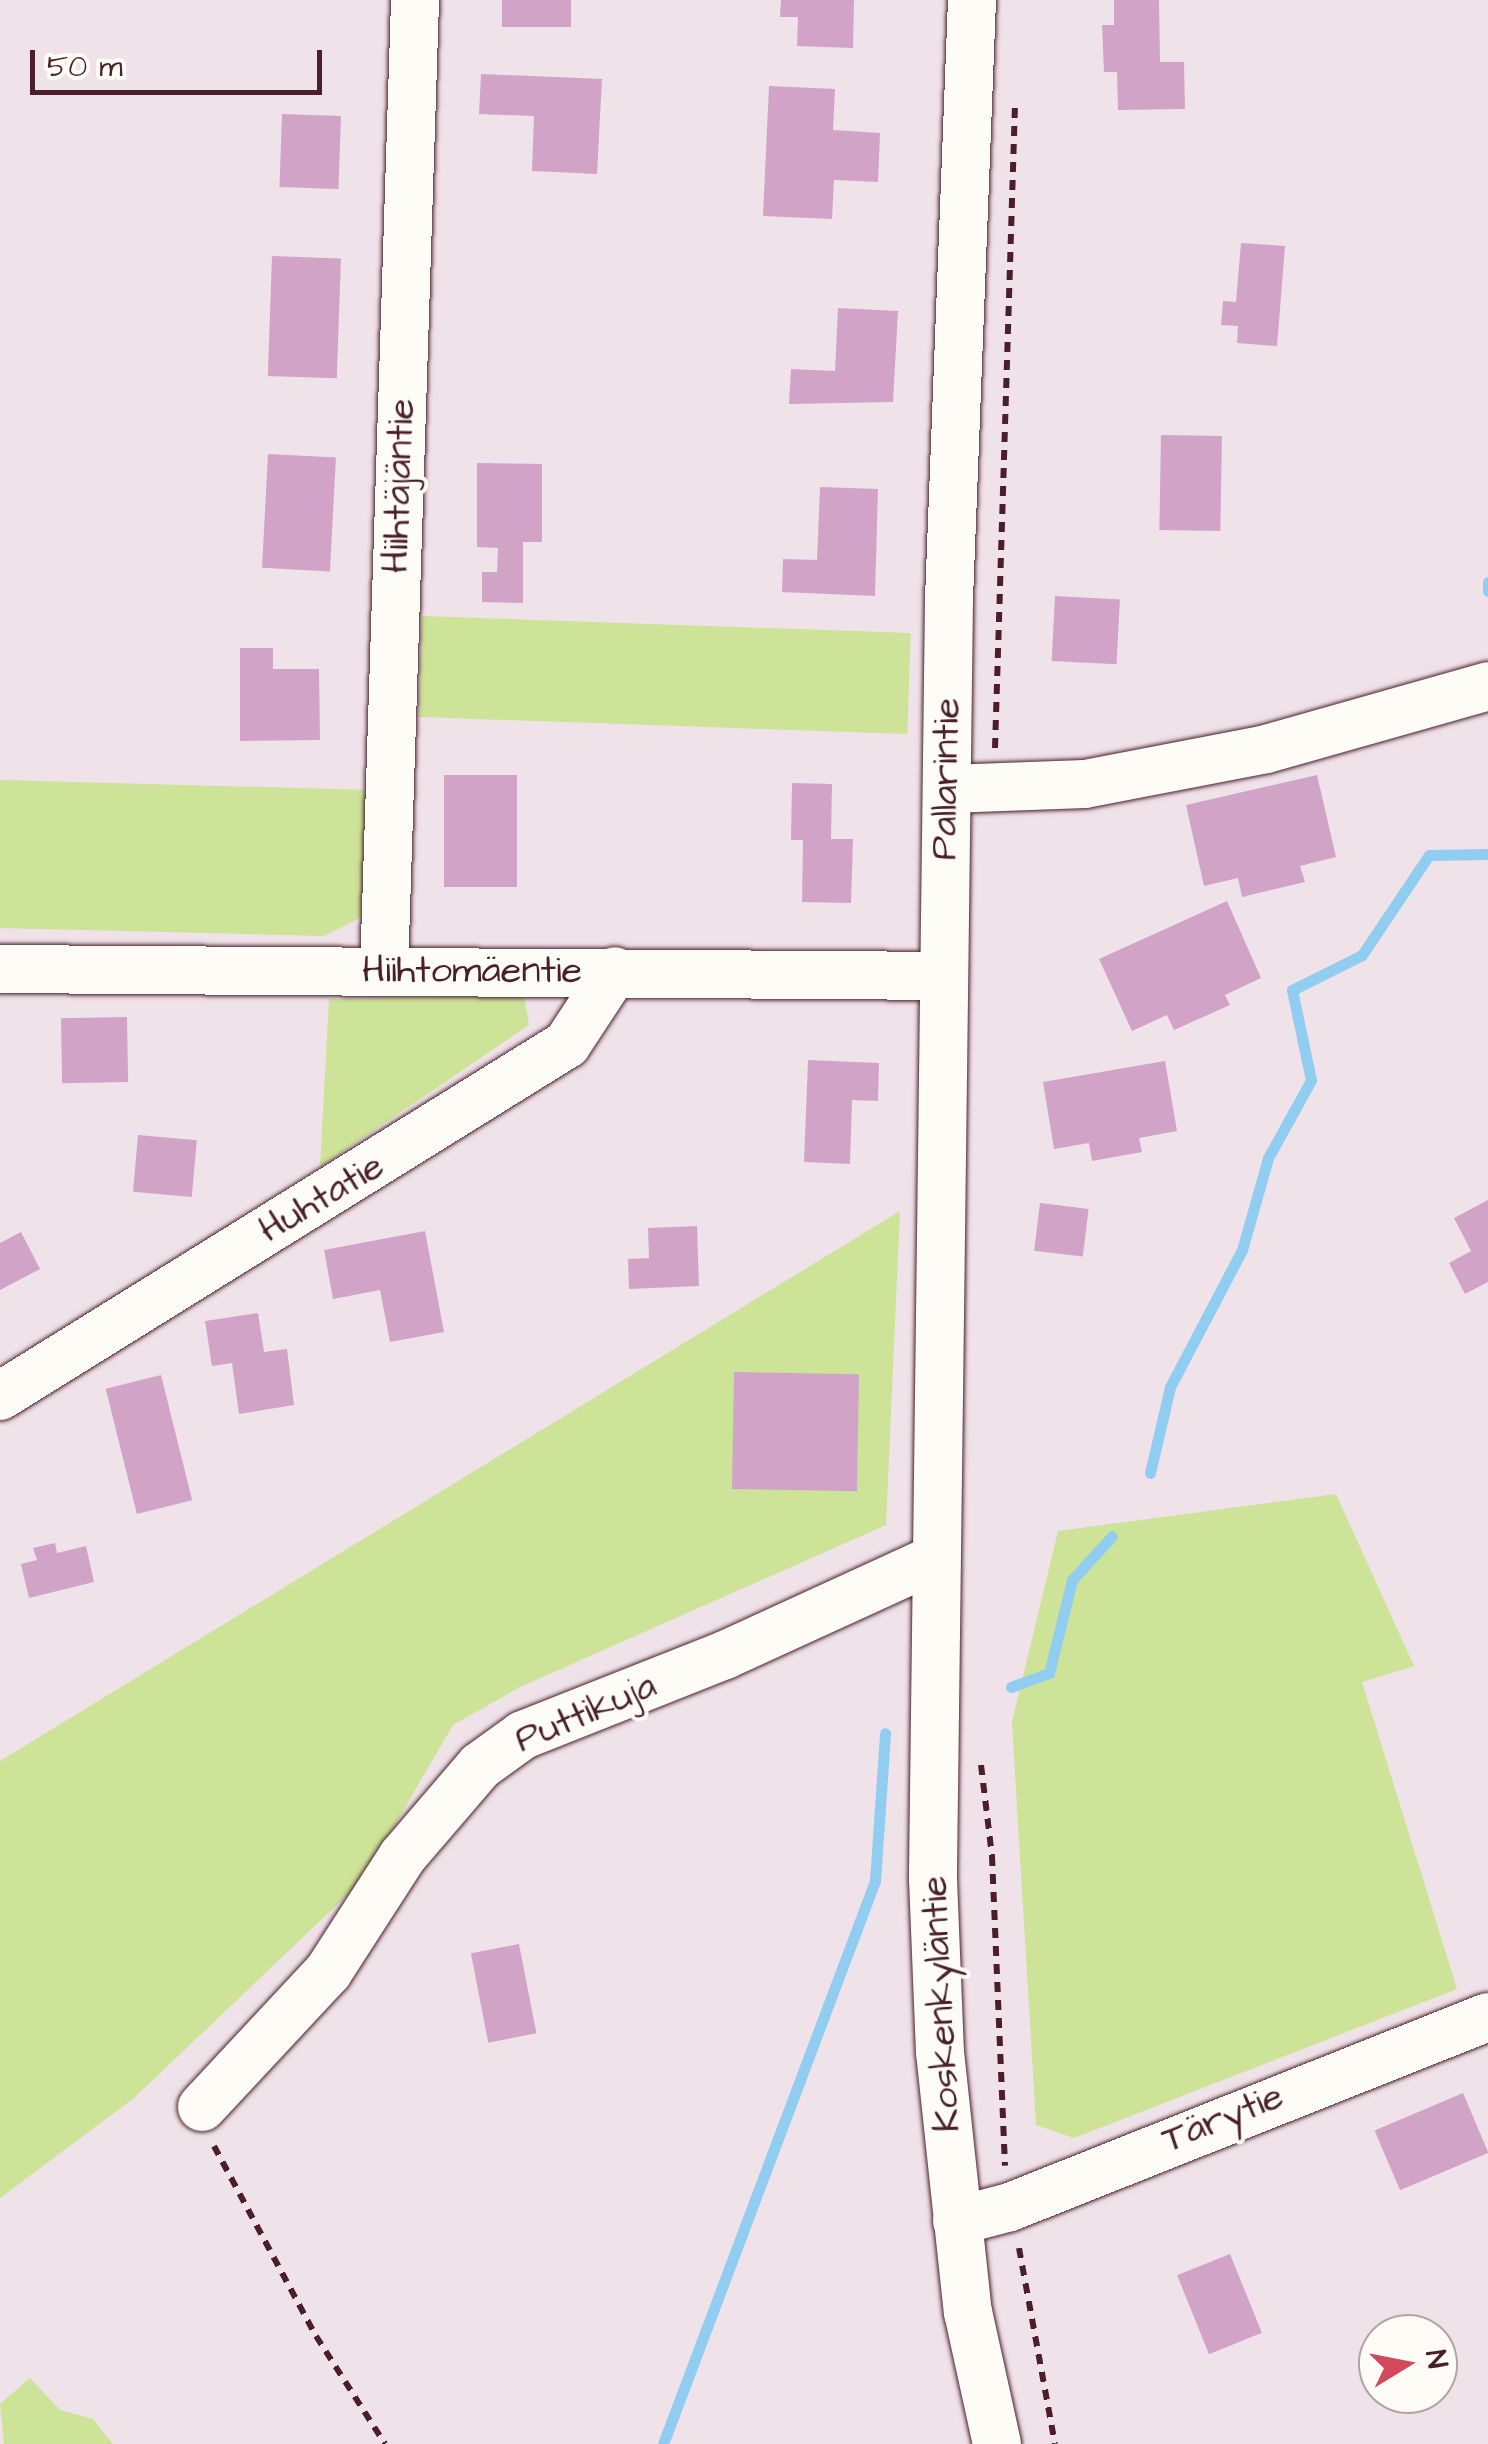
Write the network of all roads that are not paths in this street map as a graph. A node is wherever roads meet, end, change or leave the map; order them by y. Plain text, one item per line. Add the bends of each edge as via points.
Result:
1 (415, 0) edge
2 (972, 0) edge
3 (1488, 686) edge
4 (970, 789) junction
5 (0, 969) edge
6 (384, 972) junction
7 (616, 972) junction
8 (944, 976) junction
9 (0, 1396) edge
10 (935, 1559) junction
11 (1488, 2016) edge
12 (202, 2108) road end
13 (958, 2221) junction
14 (996, 2444) edge

1 - 6 street, Hiihtäjäntie
2 - 4 street, Pallarintie
3 - 4 street via 1266,749 1085,784
4 - 8 street, Pallarintie
5 - 6 street, Hiihtomäentie
6 - 7 street, Hiihtomäentie
7 - 8 street, Hiihtomäentie
7 - 9 street, Huhtatie via 567,1044
8 - 10 street, Pallarintie
10 - 12 street, Puttikuja via 726,1656 523,1735 480,1766 402,1857 328,1972
10 - 13 street, Koskenkyläntie via 933,1879
11 - 13 street, Tärytie via 1010,2207
13 - 14 street, Koskenkyläntie via 968,2312

